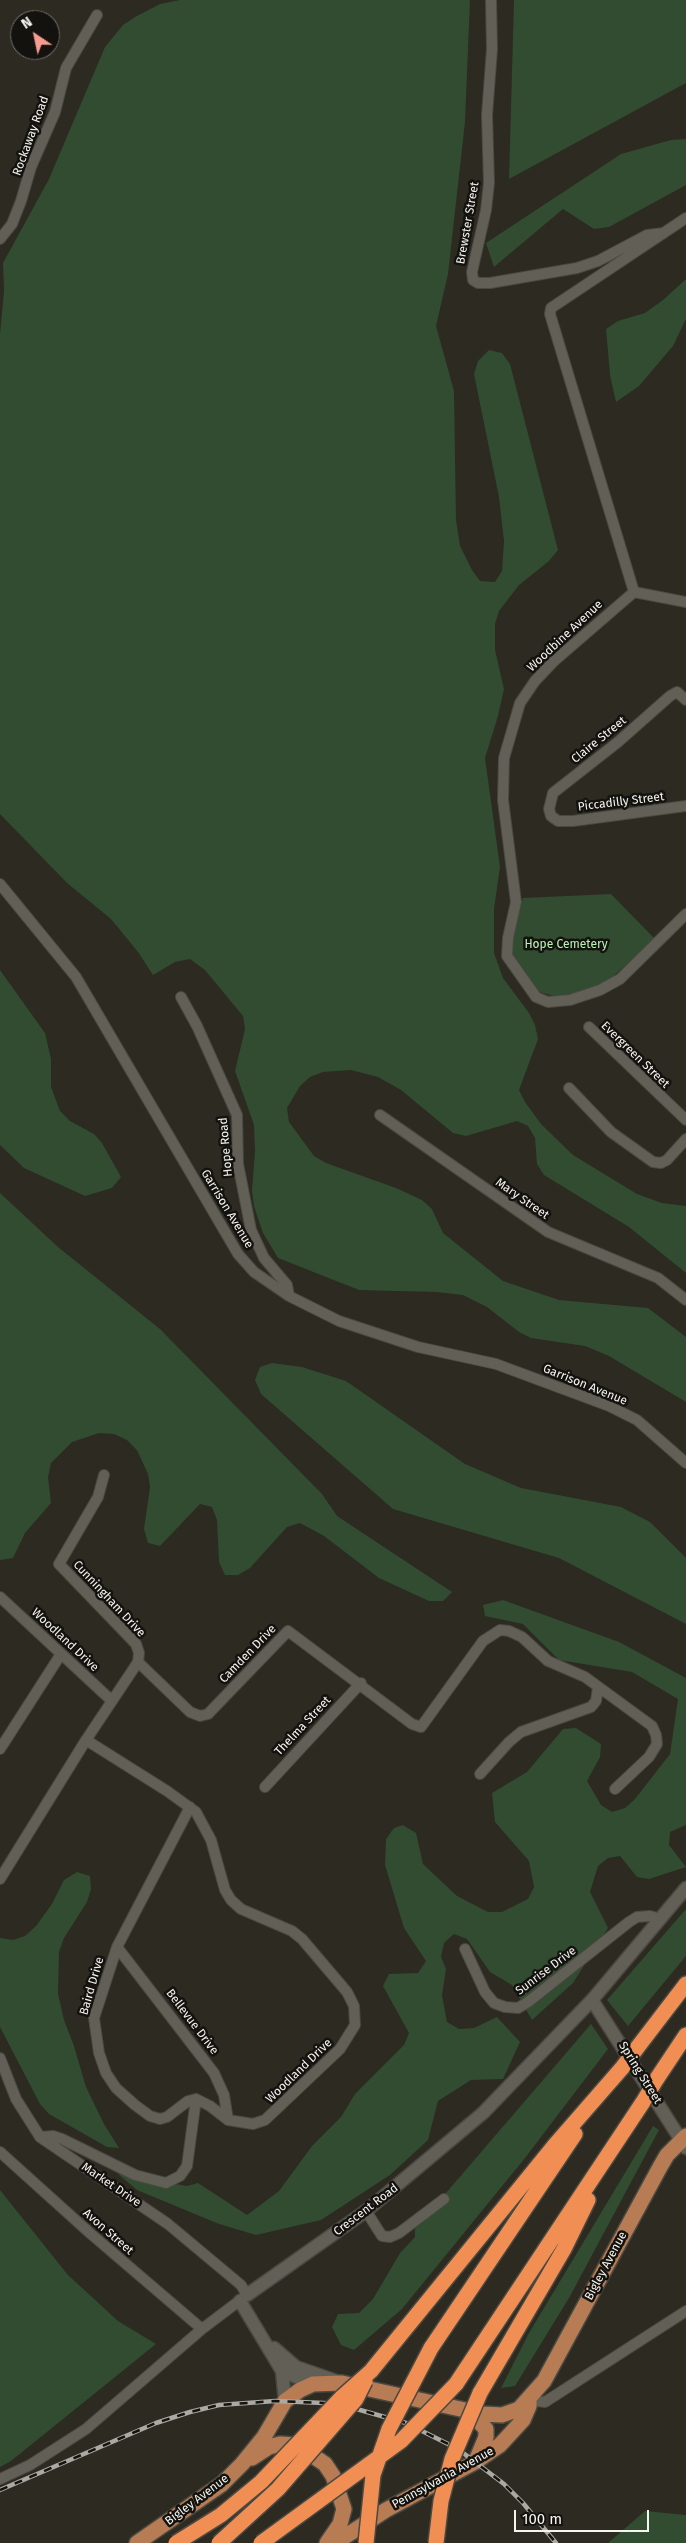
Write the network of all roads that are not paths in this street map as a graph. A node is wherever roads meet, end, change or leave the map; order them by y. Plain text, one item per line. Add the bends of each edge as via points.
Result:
1 (491, 0) edge
2 (97, 15) dead end
3 (686, 218) edge
4 (664, 233) junction
5 (0, 239) edge
6 (634, 592) junction
7 (686, 602) edge
8 (686, 700) edge
9 (686, 806) edge
10 (558, 821) joint
11 (0, 884) edge
12 (686, 914) edge
13 (180, 997) dead end
14 (589, 1027) dead end
15 (569, 1088) dead end
16 (380, 1115) dead end
17 (686, 1120) edge
18 (686, 1139) edge
19 (289, 1296) junction
20 (686, 1300) edge
21 (686, 1463) edge
22 (104, 1475) dead end
23 (0, 1597) edge
24 (61, 1654) junction
25 (138, 1662) junction
26 (360, 1684) junction
27 (598, 1687) junction
28 (112, 1701) junction
29 (86, 1740) junction
30 (0, 1749) edge
31 (480, 1774) dead end
32 (265, 1787) dead end
33 (615, 1789) dead end
34 (190, 1808) junction
35 (0, 1880) edge
36 (686, 1888) edge
37 (661, 1919) junction
38 (117, 1947) junction
39 (465, 1949) dead end
40 (686, 1984) edge
41 (592, 2000) junction
42 (686, 2034) edge
43 (0, 2058) edge
44 (608, 2085) junction
45 (196, 2099) junction
46 (228, 2120) junction
47 (40, 2137) junction
48 (684, 2141) edge
49 (0, 2152) edge
50 (609, 2155) junction
51 (444, 2199) dead end
52 (366, 2211) junction
53 (243, 2298) junction
54 (686, 2312) edge
55 (202, 2329) junction
56 (268, 2344) junction
57 (282, 2371) junction
58 (370, 2371) junction
59 (342, 2383) junction
60 (313, 2384) junction
61 (529, 2400) junction
62 (286, 2401) junction
63 (545, 2402) junction
64 (468, 2410) junction
65 (523, 2420) junction
66 (475, 2462) junction
67 (242, 2464) junction
68 (0, 2479) edge
69 (136, 2543) edge
70 (176, 2543) edge
71 (219, 2543) edge
72 (261, 2543) edge
73 (327, 2543) edge
74 (335, 2543) edge
75 (366, 2543) edge
76 (436, 2543) edge

1 - 4 street, Brewster Street via 492,49 487,115 489,183 472,280 490,283 577,268 598,261 647,235
2 - 5 street, Rockaway Road via 66,68 55,112 31,167 21,201 12,224
3 - 4 street
4 - 6 street via 551,308 550,314
6 - 7 street
6 - 12 street, Woodbine Avenue via 553,662 520,703 504,758 503,800 516,902 507,956 536,998 548,1002 570,1000 600,990 620,978
8 - 10 street, Claire Street via 677,692 670,696 553,793 548,809
9 - 10 street, Piccadilly Street
11 - 19 street, Garrison Avenue via 76,977 238,1254 254,1272
13 - 19 street, Hope Road via 198,1026 237,1115 238,1164 251,1230 264,1258 287,1285
14 - 17 street, Evergreen Street
15 - 18 street via 611,1132 653,1162 668,1160
16 - 20 street, Mary Street via 548,1232 658,1278
19 - 21 street, Garrison Avenue via 339,1321 418,1347 496,1364 609,1406 637,1420
22 - 25 street, Cunningham Drive via 98,1497 59,1564 136,1644
23 - 24 street, Woodland Drive
24 - 28 street, Woodland Drive
24 - 30 street
25 - 26 street, Camden Drive via 190,1712 200,1716 208,1714 288,1631
25 - 28 street
26 - 27 street, Camden Drive via 412,1724 421,1727 483,1640 500,1630 522,1637 548,1661 585,1677
26 - 32 street, Thelma Street
27 - 31 street via 596,1701 591,1707 521,1732
27 - 33 street, Camden Drive via 652,1726 656,1735 656,1744 649,1757
28 - 29 street
29 - 34 street, Woodland Drive
29 - 35 street
34 - 38 street, Baird Drive
34 - 46 street, Woodland Drive via 205,1825 225,1890 232,1900 241,1909 292,1932 302,1940 348,1992 354,2006 355,2025 340,2049 265,2120 253,2124
36 - 37 street, Crescent Road
37 - 39 street, Sunrise Drive via 638,1917 629,1922 518,2008 505,2008 494,2003 485,1992
37 - 41 street, Crescent Road
38 - 45 street, Baird Drive via 94,2018 99,2053 106,2073 116,2088 135,2105 160,2119
38 - 46 street, Bellevue Drive via 214,2073 224,2095
40 - 44 highway, bridge
41 - 48 street, Spring Street
41 - 52 street, Crescent Road via 483,2113
42 - 50 highway, bridge
43 - 47 street, Market Drive via 16,2099
44 - 58 highway
44 - 75 highway, bridge via 431,2348 388,2429 373,2476
45 - 46 street, Woodland Drive
45 - 47 street via 187,2166 180,2176 166,2183 135,2175 53,2136
47 - 53 street, Market Drive via 168,2224 241,2285
48 - 61 main road, Bigley Avenue via 660,2167 544,2381
49 - 55 street, Avon Street
50 - 72 highway, bridge via 456,2384 433,2411 401,2441
50 - 76 highway, bridge via 564,2249 480,2393 452,2459 441,2501
51 - 52 street via 400,2234 390,2237 382,2236
52 - 53 street, Crescent Road
53 - 55 street, Crescent Road
53 - 56 street, Market Drive
54 - 63 street
55 - 68 street, Crescent Road via 86,2429 30,2466
56 - 57 street
56 - 59 street via 296,2367
57 - 60 street
57 - 62 street
58 - 70 highway, bridge via 261,2482 221,2515
58 - 71 highway, bridge via 356,2399 317,2446 278,2489
59 - 60 main road
59 - 64 main road
60 - 62 main road, Bigley Avenue
61 - 63 street
61 - 64 main road via 502,2415
61 - 65 main road, Pennsylvania Avenue
62 - 67 main road, Bigley Avenue via 264,2437
63 - 65 street
64 - 66 main road via 486,2429 486,2437
65 - 66 main road, Pennsylvania Avenue via 500,2445
66 - 74 main road, Pennsylvania Avenue via 386,2510
67 - 69 main road, Bigley Avenue via 197,2503
67 - 73 main road via 269,2446 280,2444 297,2445 325,2464 334,2476 344,2509 340,2524

